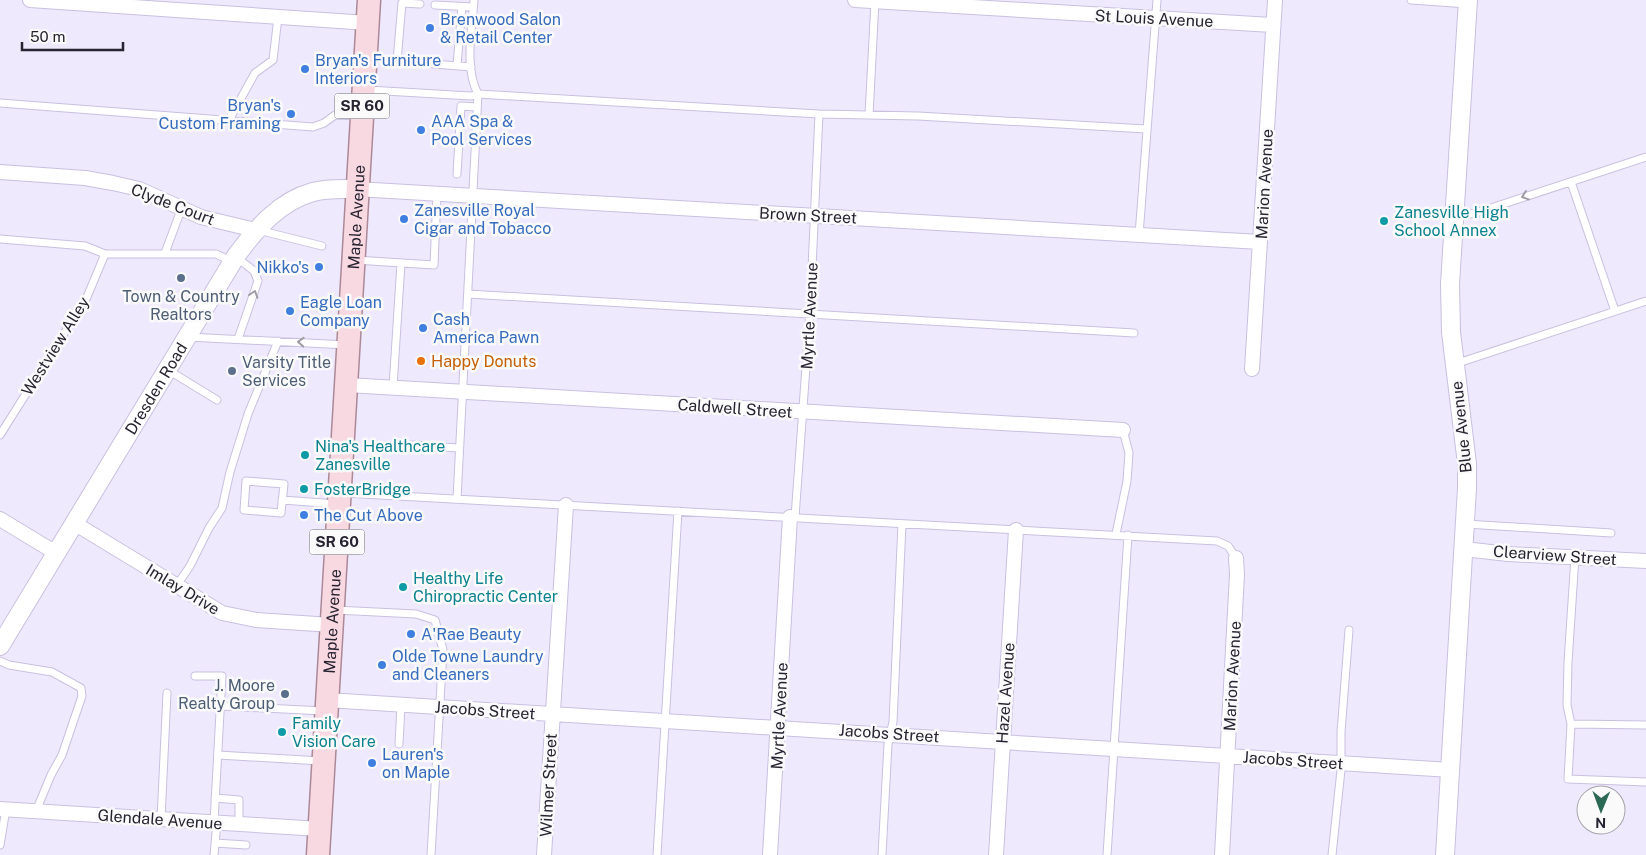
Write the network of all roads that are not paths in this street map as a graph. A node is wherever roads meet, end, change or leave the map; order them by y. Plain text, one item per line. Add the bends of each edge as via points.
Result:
1 (30, 0) edge
2 (369, 0) edge
3 (855, 0) edge
4 (1157, 0) edge
5 (1275, 0) edge
6 (1411, 0) edge
7 (884, 1) edge
8 (98, 2) edge
9 (1468, 2) edge
10 (420, 4) dead end
11 (473, 4) edge
12 (435, 5) dead end
13 (221, 6) edge
14 (462, 6) junction
15 (278, 17) junction
16 (1156, 19) junction
17 (368, 23) junction
18 (1273, 25) junction
19 (457, 66) junction
20 (471, 67) junction
21 (364, 90) junction
22 (478, 94) junction
23 (0, 103) edge
24 (477, 107) junction
25 (820, 114) junction
26 (869, 115) junction
27 (361, 116) junction
28 (228, 120) junction
29 (1146, 129) junction
30 (1646, 157) edge
31 (0, 172) edge
32 (457, 174) dead end
33 (1572, 182) junction
34 (356, 189) junction
35 (437, 194) junction
36 (473, 196) junction
37 (181, 210) junction
38 (814, 216) junction
39 (1454, 216) junction
40 (255, 230) junction
41 (1139, 235) junction
42 (0, 239) edge
43 (1260, 242) junction
44 (322, 246) dead end
45 (165, 252) junction
46 (105, 254) junction
47 (235, 259) junction
48 (353, 260) junction
49 (401, 263) junction
50 (468, 294) junction
51 (1646, 301) edge
52 (1615, 311) junction
53 (810, 312) junction
54 (1134, 333) dead end
55 (187, 337) junction
56 (238, 339) junction
57 (278, 341) junction
58 (350, 345) junction
59 (1454, 364) junction
60 (1252, 369) dead end
61 (167, 370) junction
62 (348, 385) junction
63 (393, 387) junction
64 (462, 391) junction
65 (217, 400) dead end
66 (803, 412) junction
67 (1123, 430) joint
68 (0, 435) edge
69 (410, 445) dead end
70 (459, 448) junction
71 (340, 499) junction
72 (456, 499) junction
73 (282, 500) junction
74 (566, 505) junction
75 (678, 511) junction
76 (793, 517) junction
77 (0, 518) edge
78 (74, 524) junction
79 (902, 524) junction
80 (1465, 524) junction
81 (1016, 530) junction
82 (1611, 533) dead end
83 (1116, 534) junction
84 (1128, 535) junction
85 (1464, 549) junction
86 (56, 553) junction
87 (1575, 557) junction
88 (1236, 558) joint
89 (1646, 561) edge
90 (176, 585) junction
91 (332, 618) junction
92 (1348, 630) dead end
93 (0, 646) edge
94 (0, 661) edge
95 (195, 676) dead end
96 (167, 694) dead end
97 (401, 704) junction
98 (221, 706) junction
99 (327, 706) junction
100 (440, 707) junction
101 (552, 714) junction
102 (664, 720) junction
103 (1571, 724) junction
104 (1646, 726) edge
105 (778, 727) junction
106 (890, 733) junction
107 (1002, 741) junction
108 (399, 744) dead end
109 (1114, 749) junction
110 (218, 755) junction
111 (1228, 756) junction
112 (324, 761) junction
113 (1340, 763) junction
114 (1451, 770) junction
115 (1646, 782) edge
116 (215, 798) junction
117 (3, 809) edge
118 (36, 811) junction
119 (161, 819) junction
120 (215, 822) junction
121 (238, 824) junction
122 (320, 829) junction
123 (215, 843) junction
124 (246, 845) dead end
125 (0, 846) edge
126 (214, 855) edge
127 (318, 855) edge
128 (431, 855) edge
129 (544, 855) edge
130 (657, 855) edge
131 (770, 855) edge
132 (882, 855) edge
133 (996, 855) edge
134 (1107, 855) edge
135 (1222, 855) edge
136 (1332, 855) edge
137 (1445, 855) edge

1 - 8 street
2 - 17 main road, Maple Avenue / SR 60
3 - 7 street, St Louis Avenue
4 - 16 lane
5 - 18 street, Marion Avenue
6 - 9 lane
7 - 16 street, St Louis Avenue
7 - 26 lane
8 - 13 street
9 - 39 street, Blue Avenue
10 - 19 lane via 402,2 397,61
11 - 14 lane
11 - 20 lane
12 - 14 lane
13 - 15 street
14 - 19 lane
15 - 17 street
15 - 28 lane via 273,60 255,73
16 - 18 street, St Louis Avenue
16 - 29 lane
17 - 21 main road, Maple Avenue / SR 60
18 - 43 street, Marion Avenue
19 - 20 lane
20 - 22 lane via 473,86
21 - 22 lane
21 - 27 main road, Maple Avenue / SR 60
22 - 24 lane
22 - 25 lane
23 - 28 lane
24 - 32 lane via 461,106
24 - 36 lane
25 - 26 lane
25 - 38 lane, Myrtle Avenue
26 - 29 lane
27 - 28 lane via 334,115 313,127
27 - 34 main road, Maple Avenue / SR 60
29 - 41 lane
30 - 33 lane
31 - 37 street, Clyde Court via 114,183 139,189
33 -> 39 lane via 1476,213
33 - 52 lane
34 - 35 street, Brown Street
34 - 40 street, Dresden Road via 312,192 280,210
34 - 48 main road, Maple Avenue / SR 60
35 - 36 street, Brown Street
35 - 49 lane via 434,265
36 - 38 street, Brown Street
36 - 50 lane
37 - 40 street, Clyde Court via 201,218
37 - 45 lane
38 - 41 street, Brown Street
38 - 53 lane, Myrtle Avenue
39 - 59 street, Blue Avenue via 1450,284
40 - 44 lane
40 - 47 street, Dresden Road
41 - 43 street, Brown Street
42 - 46 lane via 85,246
43 - 60 street, Marion Avenue
45 - 46 lane
45 - 47 lane via 216,254
46 - 68 lane, Westview Alley via 87,296
47 - 55 street, Dresden Road
56 -> 47 lane via 258,281 254,271
48 - 49 lane
48 - 58 main road, Maple Avenue / SR 60
49 - 63 lane
50 - 53 lane
50 - 64 lane
51 - 52 lane
52 - 59 lane
53 - 54 lane
53 - 66 lane, Myrtle Avenue
55 - 56 lane
55 - 61 street, Dresden Road
56 - 57 lane
58 -> 57 lane
57 - 90 lane via 248,414 222,508
58 - 62 main road, Maple Avenue / SR 60
59 - 80 street, Blue Avenue via 1467,464
61 - 65 lane
61 - 78 street, Dresden Road
62 - 63 street, Caldwell Street
62 - 71 main road, Maple Avenue / SR 60
63 - 64 street, Caldwell Street
64 - 66 street, Caldwell Street
64 - 70 lane
66 - 67 street, Caldwell Street
66 - 76 lane, Myrtle Avenue
67 - 83 lane via 1129,454
69 - 70 lane
70 - 72 lane
71 - 72 lane
71 - 73 lane
71 - 91 main road, Maple Avenue / SR 60
72 - 74 lane
73 - 73 lane via 281,513 244,510 246,481 284,484
74 - 75 lane
74 - 101 street, Wilmer Street
75 - 76 lane
75 - 102 lane
76 - 79 lane
76 - 105 street, Myrtle Avenue
77 - 86 street
78 - 86 street, Dresden Road
78 - 90 street, Imlay Drive
79 - 81 lane
79 - 106 lane
80 - 82 lane
80 - 85 street, Blue Avenue
81 - 83 lane
81 - 107 street, Hazel Avenue
83 - 84 lane
84 - 88 lane via 1218,541 1228,546
84 - 109 lane
85 - 87 street, Clearview Street
85 - 114 street, Blue Avenue
86 - 93 street, Dresden Road
87 - 89 street, Clearview Street
87 - 103 lane via 1567,687
88 - 111 street, Marion Avenue
90 - 91 street, Imlay Drive via 222,613 239,618
91 - 99 main road, Maple Avenue / SR 60
91 - 100 lane via 416,614 435,620 442,650
92 - 113 lane
94 - 118 lane via 52,672 81,688 82,696 62,755
95 - 98 lane via 222,676
96 - 119 lane
97 - 99 street, Jacobs Street
97 - 100 street, Jacobs Street
97 - 108 lane
98 - 99 lane
98 - 110 lane
99 - 112 main road, Maple Avenue / SR 60
100 - 101 street, Jacobs Street
100 - 128 lane
101 - 102 street, Jacobs Street
101 - 129 street, Wilmer Street
102 - 105 street, Jacobs Street
102 - 130 lane
103 - 104 lane
103 - 115 lane via 1568,778
105 - 106 street, Jacobs Street
105 - 131 street, Myrtle Avenue
106 - 107 street, Jacobs Street
106 - 132 lane
107 - 109 street, Jacobs Street
107 - 133 street, Hazel Avenue
109 - 111 street, Jacobs Street
109 - 134 lane
110 - 112 lane
110 - 116 lane
111 - 113 street, Jacobs Street
111 - 135 street, Marion Avenue
112 - 122 main road, Maple Avenue / SR 60
113 - 114 street, Jacobs Street
113 - 136 lane
114 - 137 street, Blue Avenue
116 - 120 lane
116 - 121 lane via 240,800
117 - 118 street, Glendale Avenue
117 - 125 lane
118 - 119 street, Glendale Avenue
119 - 120 street, Glendale Avenue
120 - 121 street, Glendale Avenue
120 - 123 lane
121 - 122 street, Glendale Avenue
122 - 127 main road, Maple Avenue / SR 60
123 - 124 lane
123 - 126 lane

